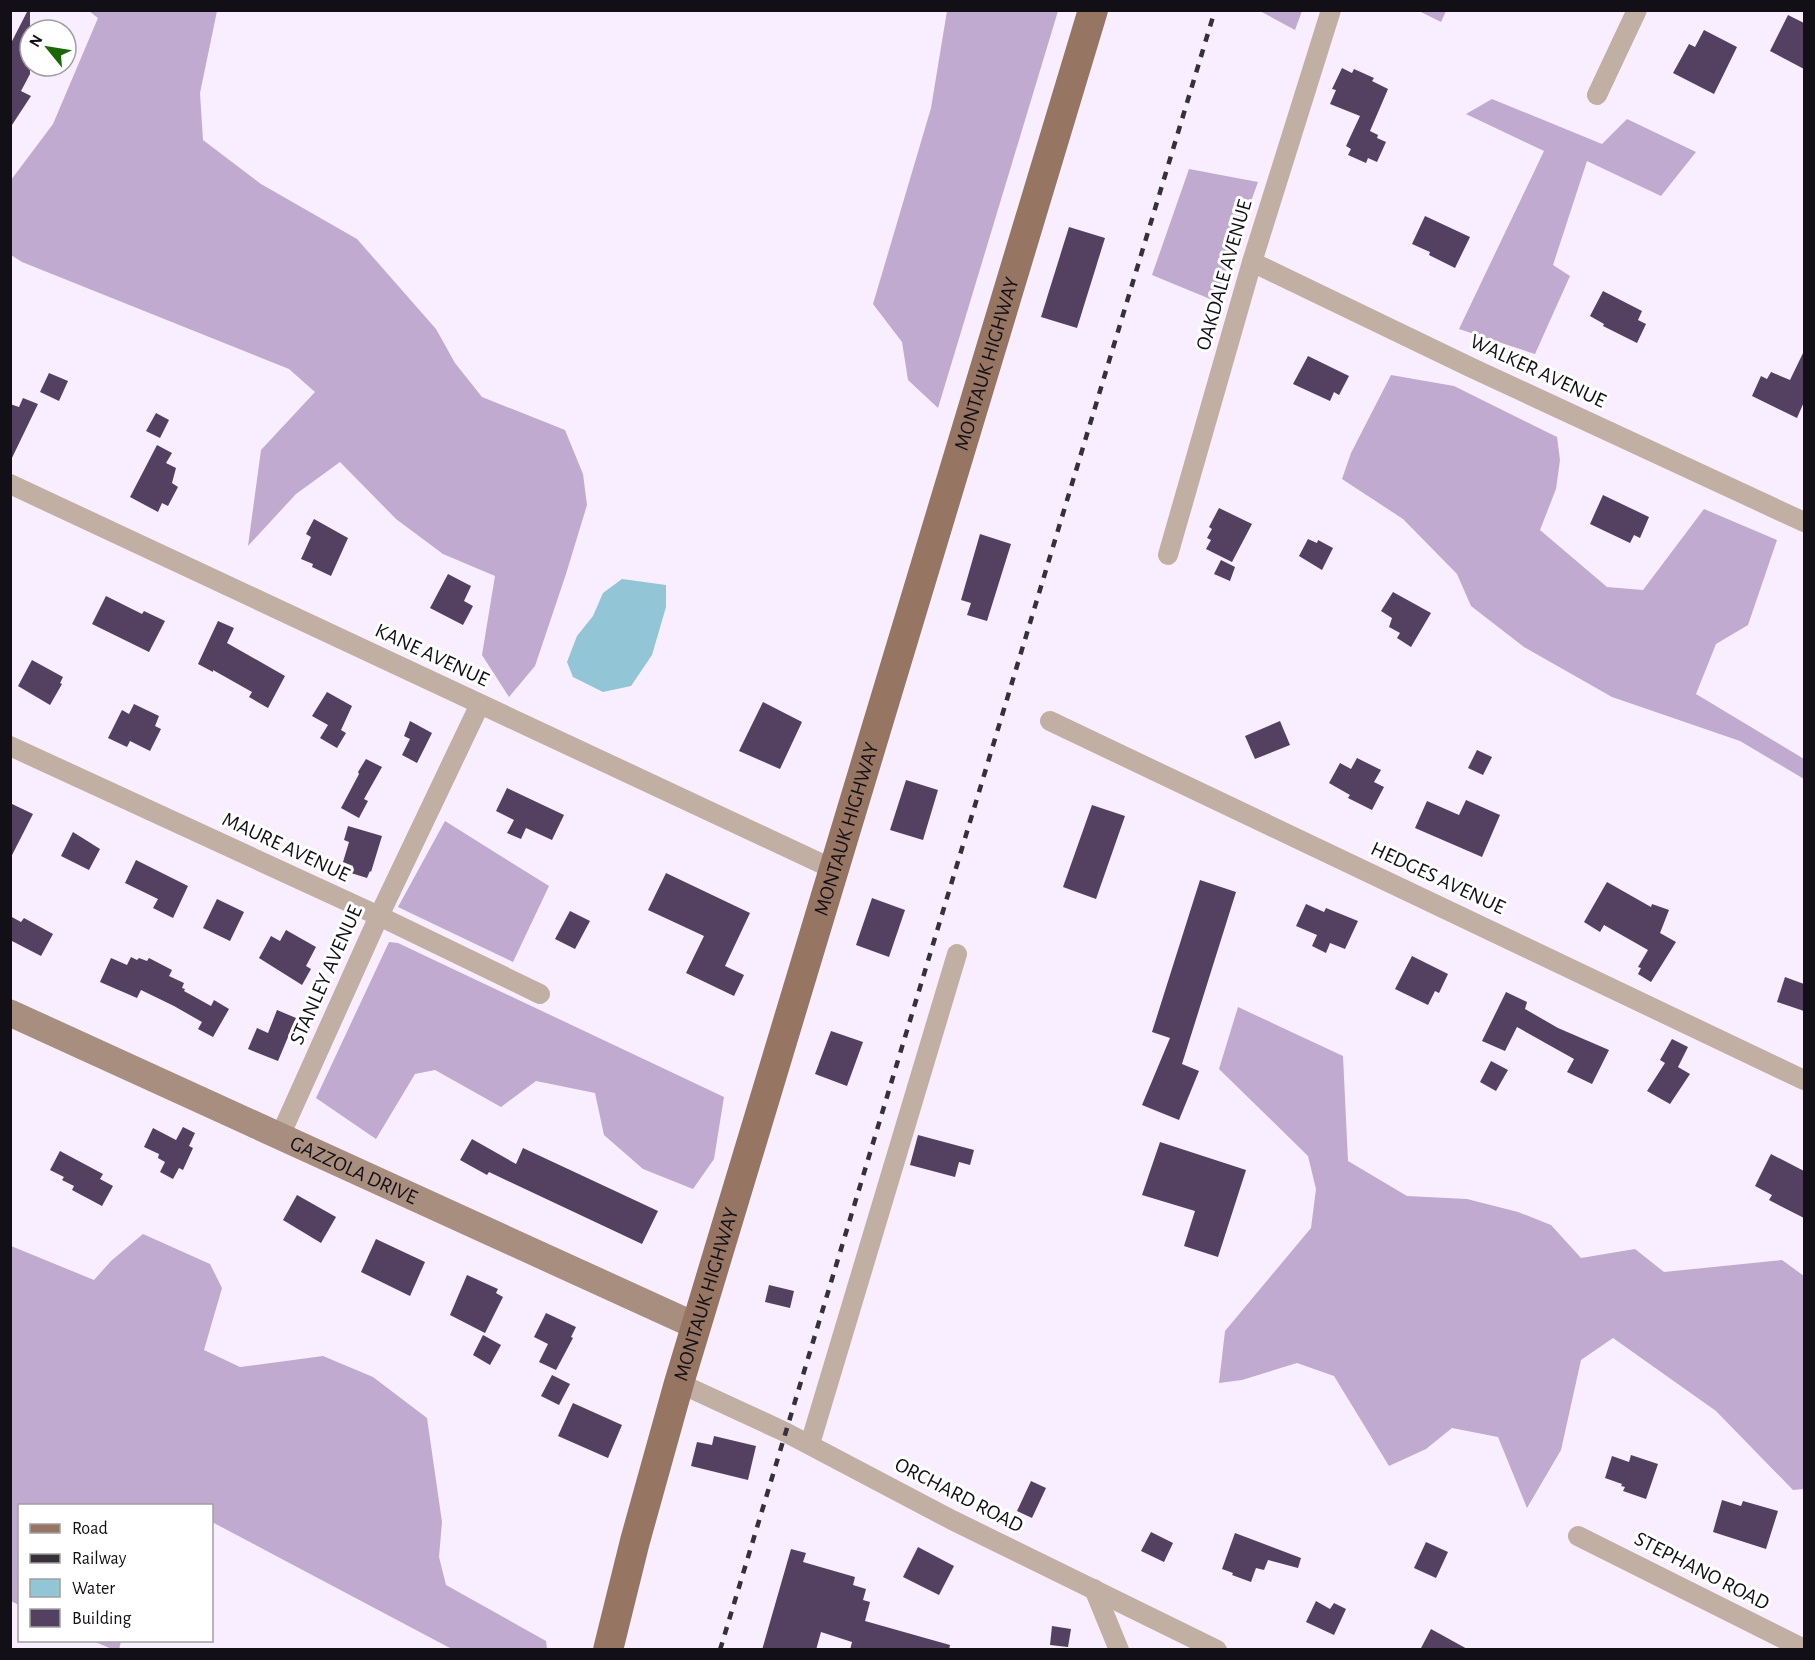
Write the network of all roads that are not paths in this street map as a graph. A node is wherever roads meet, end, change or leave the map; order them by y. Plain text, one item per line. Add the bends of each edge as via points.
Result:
1 (1093, 10) edge
2 (1330, 10) edge
3 (1637, 10) edge
4 (1597, 95) dead end
5 (1252, 262) junction
6 (10, 484) edge
7 (1804, 522) edge
8 (1168, 555) dead end
9 (480, 704) junction
10 (1050, 721) dead end
11 (10, 746) edge
12 (834, 869) junction
13 (379, 916) junction
14 (957, 954) dead end
15 (540, 994) dead end
16 (10, 1013) edge
17 (1804, 1080) edge
18 (280, 1136) junction
19 (696, 1326) junction
20 (679, 1383) junction
21 (810, 1444) junction
22 (1578, 1536) dead end
23 (1094, 1589) junction
24 (1804, 1649) edge
25 (608, 1650) edge
26 (1119, 1650) edge
27 (1217, 1650) edge

1 - 12 main road, MONTAUK HIGHWAY
2 - 5 street, OAKDALE AVENUE
3 - 4 street
5 - 7 street, WALKER AVENUE
5 - 8 street, OAKDALE AVENUE
6 - 9 street, KANE AVENUE
9 - 12 street, KANE AVENUE
9 - 13 street, STANLEY AVENUE
10 - 17 street, HEDGES AVENUE
11 - 13 street, MAURE AVENUE
12 - 19 main road, MONTAUK HIGHWAY
13 - 15 street, MAURE AVENUE
13 - 18 street, STANLEY AVENUE
14 - 21 street
16 - 18 street, GAZZOLA DRIVE
18 - 19 street, GAZZOLA DRIVE
19 - 20 main road, MONTAUK HIGHWAY
20 - 21 street, ORCHARD ROAD
20 - 25 main road, MONTAUK HIGHWAY
21 - 23 street, ORCHARD ROAD via 952,1520
22 - 24 street, STEPHANO ROAD
23 - 26 street
23 - 27 street, ORCHARD ROAD

